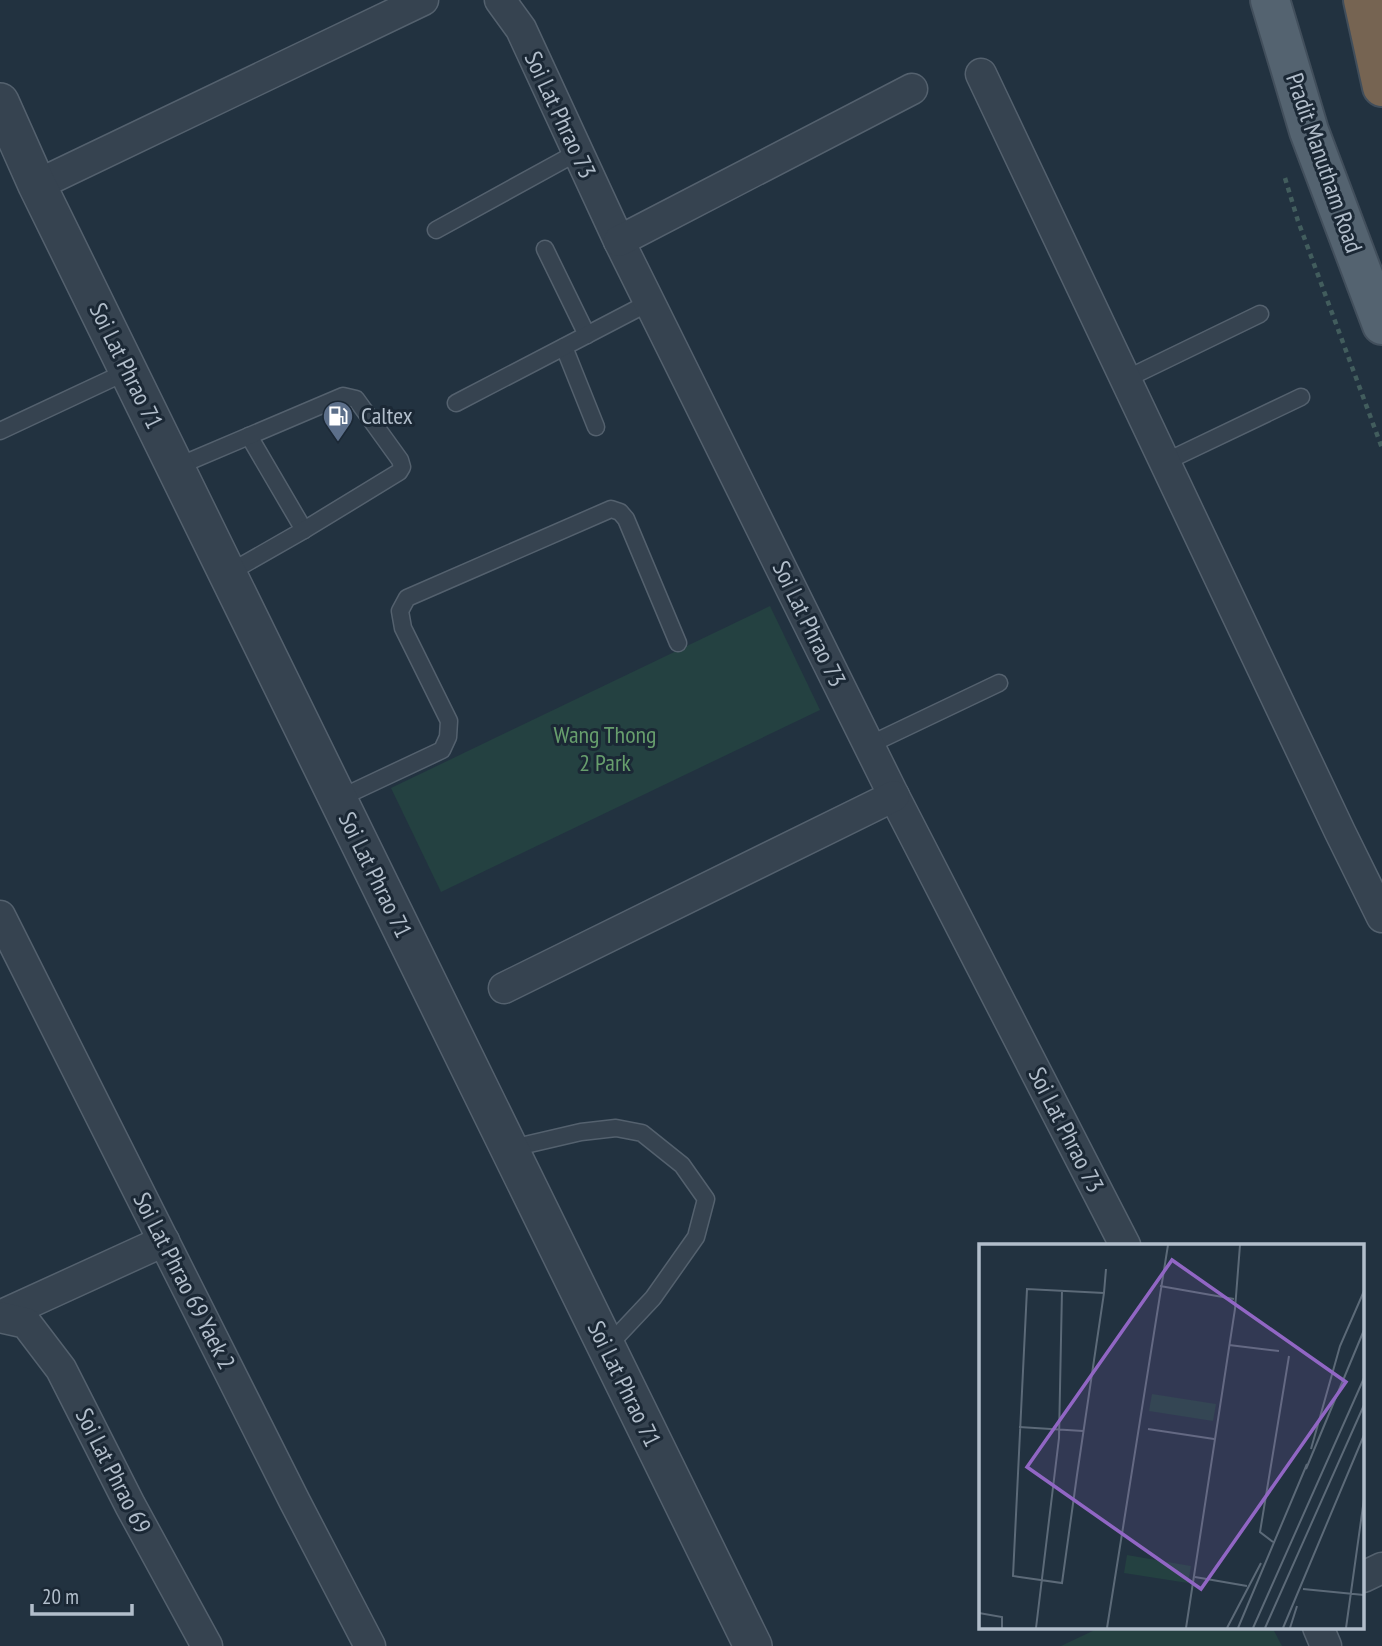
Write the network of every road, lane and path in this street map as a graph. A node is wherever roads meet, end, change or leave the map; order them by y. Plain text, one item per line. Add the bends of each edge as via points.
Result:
1 (423, 0) edge
2 (500, 0) edge
3 (1270, 0) edge
4 (1363, 0) edge
5 (981, 74) dead end
6 (1382, 87) edge
7 (912, 89) dead end
8 (0, 102) edge
9 (578, 152) junction
10 (37, 185) junction
11 (436, 230) dead end
12 (619, 241) junction
13 (545, 249) dead end
14 (650, 302) junction
15 (1260, 314) dead end
16 (1382, 326) edge
17 (587, 335) junction
18 (564, 347) junction
19 (128, 371) junction
20 (1126, 379) junction
21 (1301, 397) dead end
22 (456, 403) dead end
23 (596, 427) dead end
24 (0, 431) edge
25 (249, 436) junction
26 (1165, 461) junction
27 (176, 467) junction
28 (304, 530) junction
29 (227, 574) junction
30 (678, 643) dead end
31 (999, 683) dead end
32 (869, 745) junction
33 (894, 796) junction
34 (338, 799) junction
35 (0, 916) edge
36 (1382, 917) edge
37 (504, 988) dead end
38 (508, 1149) junction
39 (164, 1241) junction
40 (1124, 1244) edge
41 (0, 1316) edge
42 (606, 1348) junction
43 (1382, 1568) edge
44 (1364, 1577) edge
45 (1318, 1628) edge
46 (207, 1646) edge
47 (370, 1646) edge
48 (753, 1646) edge
49 (1326, 1646) edge

1 - 10 street
2 - 9 street, Soi Lat Phrao 73 via 521,29
3 - 16 main road, Pradit Manutham Road via 1309,131
4 - 6 highway
5 - 20 street
7 - 12 street
8 - 10 street, Soi Lat Phrao 71
9 - 11 lane
9 - 12 street, Soi Lat Phrao 73
10 - 19 street, Soi Lat Phrao 71
12 - 14 street, Soi Lat Phrao 73
13 - 17 lane
14 - 17 lane
14 - 32 street, Soi Lat Phrao 73
15 - 20 lane
17 - 18 lane
18 - 22 lane
18 - 23 lane
19 - 24 lane
19 - 27 street, Soi Lat Phrao 71
20 - 26 street
21 - 26 lane
25 - 27 lane
25 - 28 lane
25 - 28 lane via 347,396 356,399 400,460 400,472
26 - 36 street
27 - 29 street, Soi Lat Phrao 71
28 - 29 lane
29 - 34 street, Soi Lat Phrao 71
30 - 34 lane via 626,519 611,509 407,598 400,611 403,628 449,721 448,737 442,750
31 - 32 lane
32 - 33 street, Soi Lat Phrao 73
33 - 37 street
33 - 40 street, Soi Lat Phrao 73
34 - 38 street, Soi Lat Phrao 71
35 - 39 street, Soi Lat Phrao 69 Yaek 2
38 - 42 street, Soi Lat Phrao 71
38 - 42 lane via 582,1132 616,1128 642,1133 682,1165 706,1199 696,1237 653,1298
39 - 41 street
39 - 47 street, Soi Lat Phrao 69 Yaek 2
41 - 46 street, Soi Lat Phrao 69 via 26,1323 61,1369
42 - 48 street, Soi Lat Phrao 71
43 - 44 street
45 - 49 street

